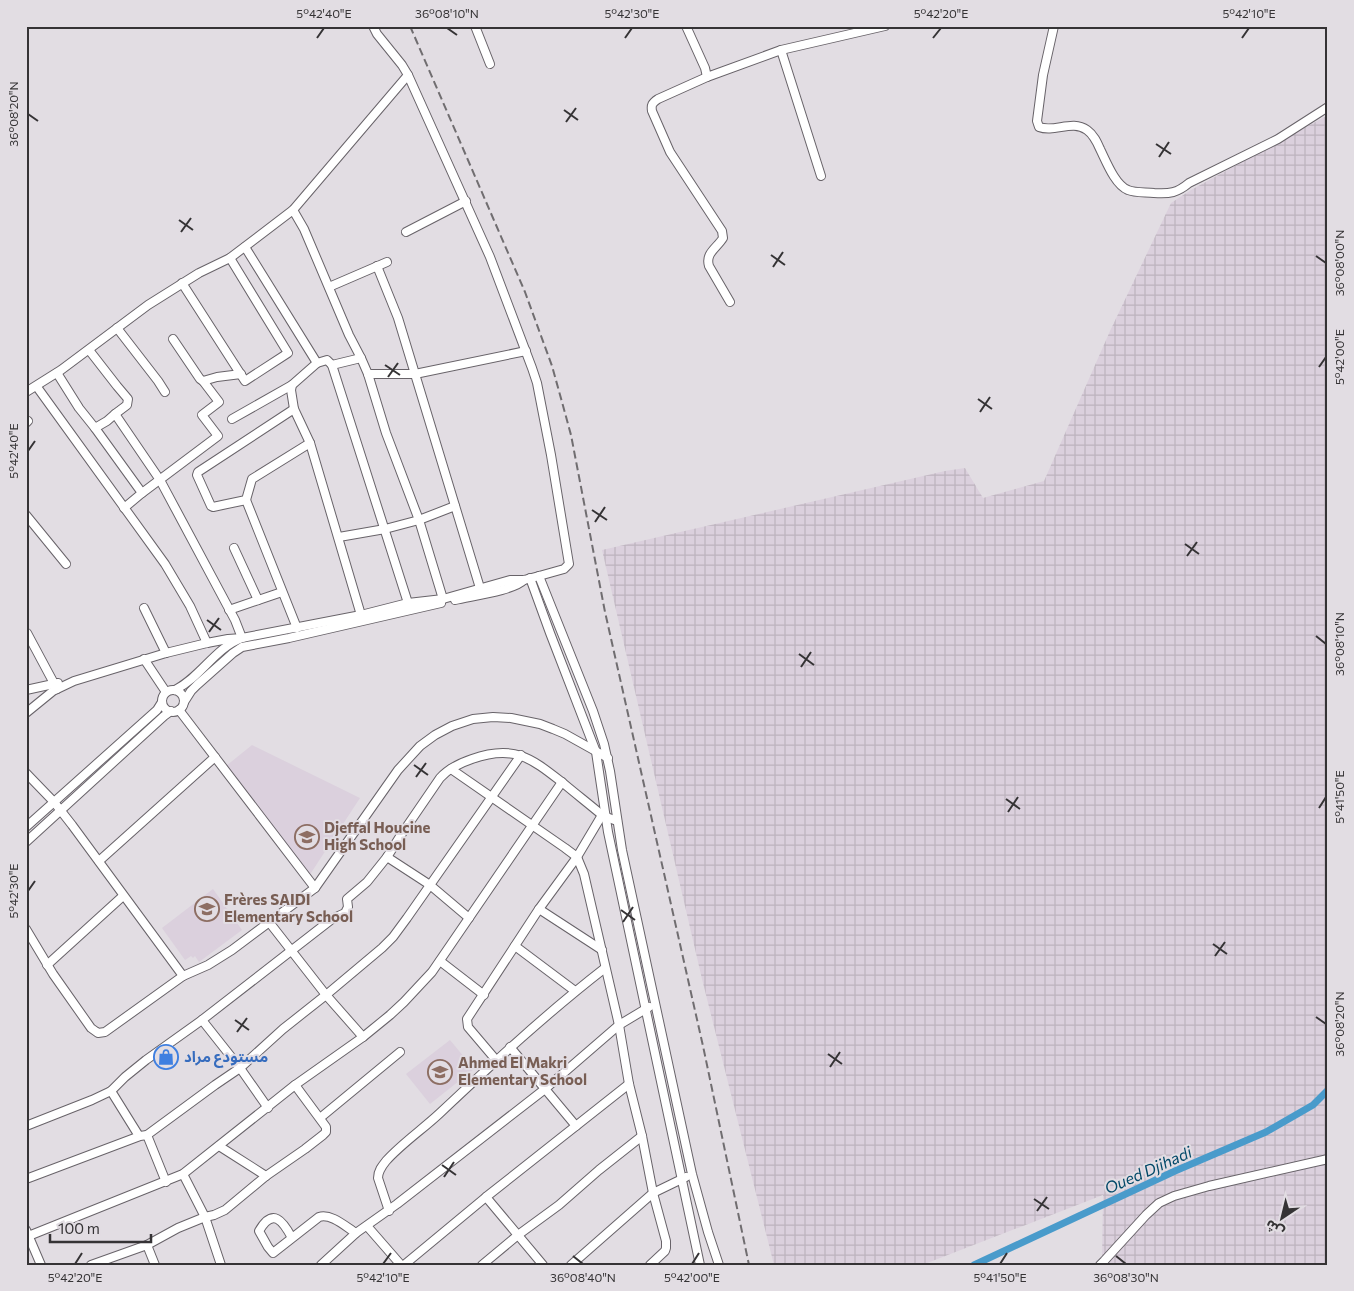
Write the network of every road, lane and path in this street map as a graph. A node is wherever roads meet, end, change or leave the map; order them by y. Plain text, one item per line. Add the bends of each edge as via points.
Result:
1 (372, 26) edge
2 (475, 26) edge
3 (686, 26) edge
4 (885, 26) edge
5 (1054, 26) edge
6 (781, 50) junction
7 (490, 64) dead end
8 (408, 74) junction
9 (707, 77) junction
10 (1328, 107) edge
11 (821, 176) dead end
12 (466, 201) junction
13 (293, 210) junction
14 (406, 232) dead end
15 (245, 247) junction
16 (230, 258) junction
17 (387, 262) dead end
18 (377, 266) junction
19 (182, 283) junction
20 (329, 286) junction
21 (730, 302) dead end
22 (117, 328) junction
23 (173, 339) dead end
24 (89, 350) junction
25 (526, 351) junction
26 (362, 358) junction
27 (317, 363) junction
28 (332, 365) junction
29 (56, 373) junction
30 (241, 374) junction
31 (368, 374) junction
32 (415, 374) junction
33 (203, 381) junction
34 (292, 385) junction
35 (37, 387) junction
36 (26, 392) edge
37 (165, 392) dead end
38 (294, 409) junction
39 (115, 414) junction
40 (232, 420) dead end
41 (95, 428) junction
42 (310, 443) junction
43 (160, 480) junction
44 (142, 493) junction
45 (246, 500) junction
46 (455, 506) junction
47 (124, 508) junction
48 (26, 515) edge
49 (419, 520) junction
50 (386, 529) junction
51 (339, 536) junction
52 (234, 548) dead end
53 (66, 564) dead end
54 (539, 576) junction
55 (527, 579) junction
56 (480, 588) junction
57 (282, 592) junction
58 (443, 598) junction
59 (258, 600) junction
60 (408, 603) junction
61 (144, 608) dead end
62 (230, 610) junction
63 (361, 615) junction
64 (297, 628) junction
65 (27, 634) edge
66 (242, 638) junction
67 (207, 642) junction
68 (166, 653) junction
69 (144, 660) junction
70 (56, 686) junction
71 (26, 690) edge
72 (175, 690) junction
73 (166, 692) junction
74 (162, 702) junction
75 (184, 702) junction
76 (175, 711) junction
77 (26, 713) edge
78 (596, 752) junction
79 (521, 756) junction
80 (215, 757) junction
81 (608, 758) junction
82 (451, 769) junction
83 (26, 773) edge
84 (562, 782) junction
85 (492, 797) junction
86 (54, 802) junction
87 (61, 811) junction
88 (604, 816) junction
89 (617, 821) junction
90 (532, 824) junction
91 (26, 828) edge
92 (26, 842) edge
93 (387, 857) junction
94 (577, 857) junction
95 (98, 861) junction
96 (430, 885) junction
97 (315, 888) junction
98 (123, 896) junction
99 (539, 909) junction
100 (469, 918) junction
101 (269, 922) junction
102 (26, 929) edge
103 (515, 946) junction
104 (602, 950) junction
105 (291, 952) junction
106 (440, 960) junction
107 (47, 965) junction
108 (605, 968) junction
109 (183, 976) junction
110 (576, 991) junction
111 (326, 995) junction
112 (484, 995) junction
113 (655, 1004) junction
114 (645, 1009) junction
115 (202, 1020) junction
116 (619, 1025) junction
117 (362, 1037) junction
118 (510, 1047) junction
119 (400, 1052) dead end
120 (496, 1060) junction
121 (240, 1068) junction
122 (629, 1084) junction
123 (295, 1085) junction
124 (545, 1089) junction
125 (111, 1091) junction
126 (268, 1108) junction
127 (320, 1118) junction
128 (26, 1126) edge
129 (576, 1126) junction
130 (147, 1134) junction
131 (139, 1136) junction
132 (642, 1136) junction
133 (219, 1146) junction
134 (1328, 1159) edge
135 (183, 1174) junction
136 (692, 1174) junction
137 (266, 1176) junction
138 (681, 1178) junction
139 (26, 1179) edge
140 (166, 1182) junction
141 (653, 1193) junction
142 (486, 1197) junction
143 (389, 1211) junction
144 (205, 1217) junction
145 (367, 1226) junction
146 (356, 1233) junction
147 (27, 1234) edge
148 (518, 1235) junction
149 (292, 1238) junction
150 (146, 1245) junction
151 (41, 1265) edge
152 (90, 1265) edge
153 (155, 1265) edge
154 (220, 1265) edge
155 (321, 1265) edge
156 (402, 1265) edge
157 (482, 1265) edge
158 (543, 1265) edge
159 (571, 1265) edge
160 (650, 1265) edge
161 (700, 1265) edge
162 (719, 1265) edge
163 (1100, 1265) edge

1 - 8 street
2 - 7 street
3 - 9 street
4 - 6 street
5 - 10 street via 1043,75 1039,126 1044,129 1072,125 1089,131 1113,174 1128,190 1164,193 1182,190 1189,183 1278,140
6 - 9 street
6 - 11 street
8 - 12 street
8 - 13 street
9 - 21 street via 652,102 652,111 670,152 722,231 723,238 707,261
12 - 14 street
12 - 25 street
13 - 15 street
13 - 20 street
15 - 16 street
15 - 27 street
16 - 19 street
16 - 30 street via 288,353 245,380
17 - 18 street
18 - 20 street
18 - 32 street via 398,318
19 - 22 street
19 - 30 street
20 - 26 street
22 - 24 street
22 - 37 street
23 - 33 street
24 - 29 street
24 - 39 street via 128,399 127,404
25 - 32 street
25 - 54 street via 540,401 570,562 566,568
26 - 28 street
26 - 31 street
27 - 28 street via 327,360
27 - 34 street
28 - 50 street
29 - 35 street
29 - 41 street
30 - 33 street
31 - 32 street
31 - 49 street
32 - 46 street
33 - 43 street via 219,402 202,415 218,436
34 - 38 street
34 - 40 street
35 - 36 street
35 - 47 street
38 - 42 street
38 - 45 street via 198,472 212,507
39 - 41 street
39 - 43 street
41 - 44 street
42 - 45 street via 252,479
42 - 51 street
43 - 44 street
43 - 62 street
44 - 47 street
45 - 57 street
46 - 49 street
46 - 56 street
47 - 67 street via 165,564
48 - 53 street
49 - 50 street
49 - 58 street
50 - 51 street
50 - 60 street
51 - 63 street
52 - 59 street
54 - 55 street
54 - 81 street via 593,711
55 - 56 street
55 - 75 street via 502,589 242,647 197,685
55 - 78 street
56 - 58 street
57 - 59 street
57 - 64 street
58 - 60 street
59 - 62 street
60 - 63 street
61 - 68 street
62 - 66 street
63 - 64 street
64 - 66 street
65 - 70 street
66 - 67 street
66 - 72 street via 227,646
67 - 68 street
68 - 69 street
69 - 70 street
69 - 73 street
70 - 71 street
70 - 77 street
72 - 73 street
72 - 75 street via 182,694
73 - 74 street
74 - 76 street via 165,708
74 - 86 street
75 - 76 street
76 - 80 street
76 - 87 street via 164,716
78 - 81 street
78 - 88 street
78 - 97 street via 553,729 511,718 474,719 435,734 398,770
79 - 82 street via 493,753
79 - 84 street
79 - 85 street
80 - 95 street
80 - 97 street
81 - 89 street
82 - 85 street
82 - 93 street via 429,792
83 - 86 street
84 - 88 street
84 - 90 street
85 - 90 street
85 - 96 street
86 - 87 street
86 - 91 street
87 - 92 street
87 - 95 street
88 - 89 street
88 - 94 street
88 - 114 street
89 - 113 street
90 - 94 street
90 - 100 street
93 - 96 street
93 - 105 street via 367,882 347,899 345,913 332,919
94 - 99 street
94 - 104 street
95 - 98 street
96 - 100 street
96 - 111 street via 382,948
97 - 101 street
98 - 107 street
98 - 109 street
99 - 103 street
99 - 104 street
100 - 106 street
101 - 105 street
101 - 109 street via 218,960
102 - 107 street
103 - 110 street
103 - 112 street
104 - 108 street
105 - 111 street
105 - 115 street
106 - 112 street
106 - 117 street via 404,1002
107 - 109 street via 91,1028 98,1033 108,1031
108 - 110 street
108 - 116 street
110 - 118 street
111 - 117 street
111 - 121 street
112 - 120 street via 467,1022
113 - 114 street
113 - 136 street
114 - 116 street
114 - 138 street
115 - 121 street
115 - 125 street via 124,1077
116 - 122 street
116 - 124 street
117 - 123 street
118 - 120 street
118 - 124 street
119 - 127 street
120 - 143 street via 383,1164 378,1178
121 - 126 street
121 - 130 street
122 - 129 street
122 - 132 street
123 - 126 street
123 - 127 street
124 - 129 street
124 - 143 street
125 - 128 street
125 - 131 street
126 - 133 street
127 - 137 street via 326,1132
129 - 142 street
130 - 131 street
130 - 140 street
131 - 139 street
132 - 141 street
132 - 148 street via 560,1205
133 - 135 street
133 - 137 street
134 - 163 street via 1167,1199 1146,1215
135 - 140 street
135 - 144 street
136 - 138 street
136 - 162 street
137 - 144 street via 225,1210
138 - 141 street
138 - 161 street
140 - 147 street
141 - 159 street
141 - 160 street via 666,1248 663,1255
142 - 148 street
142 - 156 street
143 - 145 street
144 - 150 street
144 - 154 street
145 - 146 street
145 - 156 street
146 - 149 street via 322,1216
146 - 155 street
147 - 151 street
148 - 157 street
148 - 158 street
149 - 149 street via 277,1218 266,1222 259,1231 273,1253
150 - 152 street
150 - 153 street

